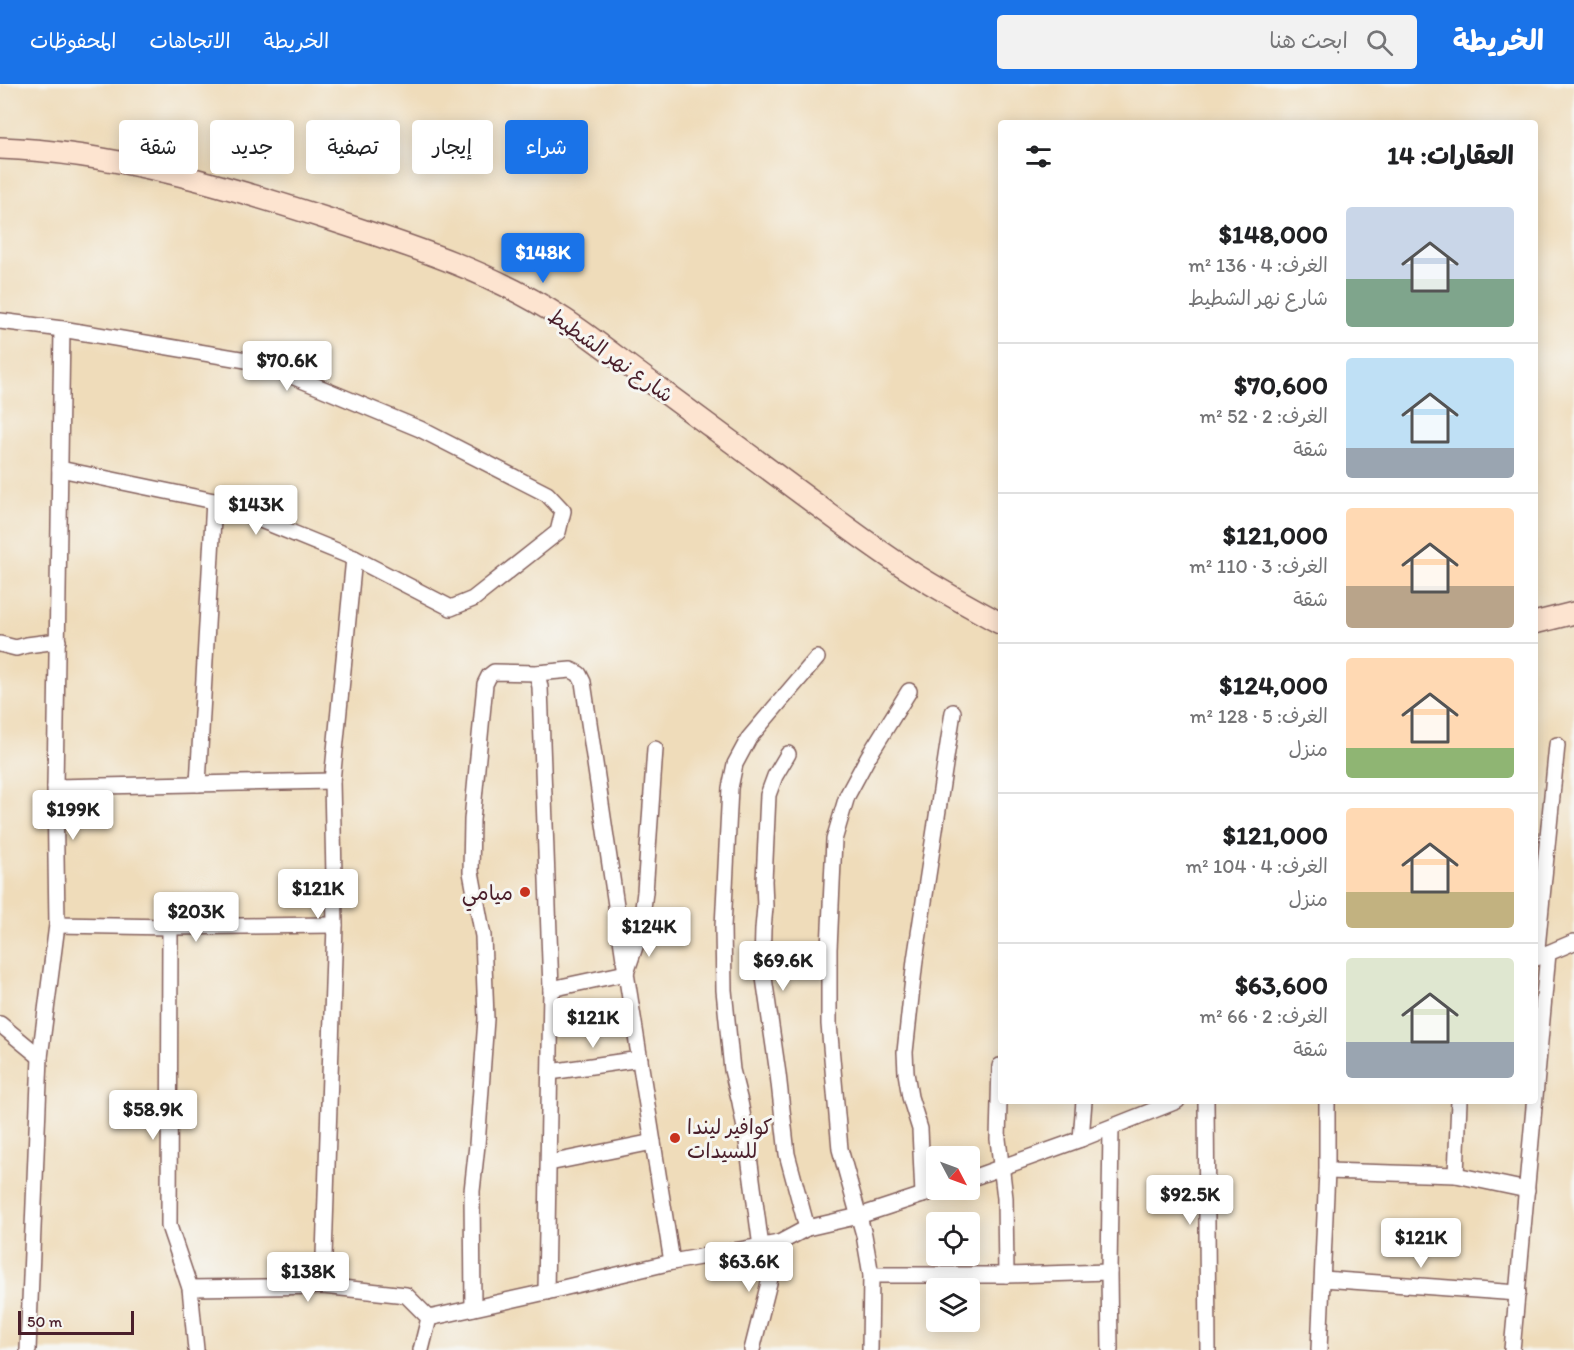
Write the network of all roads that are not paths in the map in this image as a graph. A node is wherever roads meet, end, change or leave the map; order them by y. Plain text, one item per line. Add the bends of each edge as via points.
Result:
1 (0, 148) edge
2 (0, 321) edge
3 (62, 329) junction
4 (60, 469) junction
5 (214, 501) junction
6 (354, 558) junction
7 (1574, 613) edge
8 (1538, 621) edge
9 (998, 622) edge
10 (58, 641) junction
11 (0, 644) edge
12 (817, 658) dead end
13 (537, 673) junction
14 (909, 691) dead end
15 (953, 712) dead end
16 (1557, 745) dead end
17 (655, 749) dead end
18 (788, 754) dead end
19 (332, 781) junction
20 (198, 784) junction
21 (56, 787) junction
22 (57, 925) junction
23 (334, 925) junction
24 (170, 927) junction
25 (1574, 942) edge
26 (1540, 957) edge
27 (626, 973) junction
28 (551, 989) junction
29 (1538, 993) edge
30 (0, 1024) edge
31 (40, 1057) junction
32 (640, 1059) junction
33 (550, 1072) junction
34 (999, 1104) edge
35 (1084, 1104) edge
36 (1206, 1104) edge
37 (1327, 1104) edge
38 (1460, 1104) edge
39 (1532, 1104) edge
40 (1158, 1105) edge
41 (1111, 1128) junction
42 (1081, 1139) junction
43 (653, 1142) junction
44 (549, 1163) junction
45 (1000, 1168) junction
46 (1327, 1171) junction
47 (980, 1175) edge
48 (1456, 1175) junction
49 (1527, 1190) junction
50 (926, 1194) edge
51 (923, 1195) junction
52 (859, 1216) junction
53 (807, 1228) junction
54 (779, 1244) junction
55 (761, 1247) junction
56 (672, 1262) junction
57 (1109, 1272) junction
58 (871, 1275) junction
59 (1005, 1275) junction
60 (1323, 1279) junction
61 (323, 1286) junction
62 (189, 1288) junction
63 (546, 1292) junction
64 (1518, 1293) junction
65 (473, 1308) junction
66 (429, 1318) junction
67 (28, 1350) edge
68 (196, 1350) edge
69 (421, 1350) edge
70 (752, 1350) edge
71 (870, 1350) edge
72 (1110, 1350) edge
73 (1208, 1350) edge
74 (1319, 1350) edge
75 (1512, 1350) edge

1 - 9 main road, شارع نهر الشطيط via 95,158 209,183 395,241 498,282 564,319 889,557
2 - 3 street
3 - 4 street
3 - 6 street via 258,362 420,429 547,494 563,511 558,532 473,599 451,608
4 - 5 street
4 - 10 street
5 - 6 street
5 - 20 street
6 - 19 street
7 - 8 main road
10 - 11 street via 16,648
10 - 21 street
12 - 55 street via 749,738 735,764 730,788 724,990 732,1070 746,1134
13 - 27 street via 571,670 583,682
13 - 28 street
13 - 65 street via 494,672 485,684 471,872 483,936 486,1019 472,1191
14 - 52 street via 847,796 834,840 829,1024 840,1149
15 - 51 street via 905,1052 910,1097 920,1129
16 - 26 street
17 - 27 street via 640,932
18 - 53 street via 768,795 762,964 787,1154
19 - 20 street
19 - 23 street
20 - 21 street
21 - 22 street
22 - 24 street
22 - 31 street
23 - 24 street
23 - 61 street
24 - 62 street via 169,1226
25 - 26 street
26 - 29 street
27 - 28 street
27 - 32 street
28 - 33 street
30 - 31 street
31 - 67 street
32 - 33 street
32 - 43 street
33 - 44 street
34 - 45 street
35 - 42 street
36 - 73 street
37 - 46 street
38 - 48 street
39 - 49 street
40 - 41 street
41 - 42 street
41 - 57 street
42 - 45 street
43 - 44 street
43 - 56 street
44 - 63 street
45 - 47 street
45 - 59 street via 1005,1198
46 - 48 street
46 - 60 street
48 - 49 street
49 - 64 street
50 - 51 street
51 - 52 street
52 - 53 street
52 - 58 street
53 - 54 street
54 - 55 street
54 - 70 street
55 - 56 street
56 - 63 street
57 - 59 street
57 - 72 street
58 - 59 street
58 - 71 street
60 - 64 street
60 - 74 street
61 - 62 street
61 - 66 street via 406,1295
62 - 68 street
63 - 65 street
64 - 75 street
65 - 66 street
66 - 69 street

